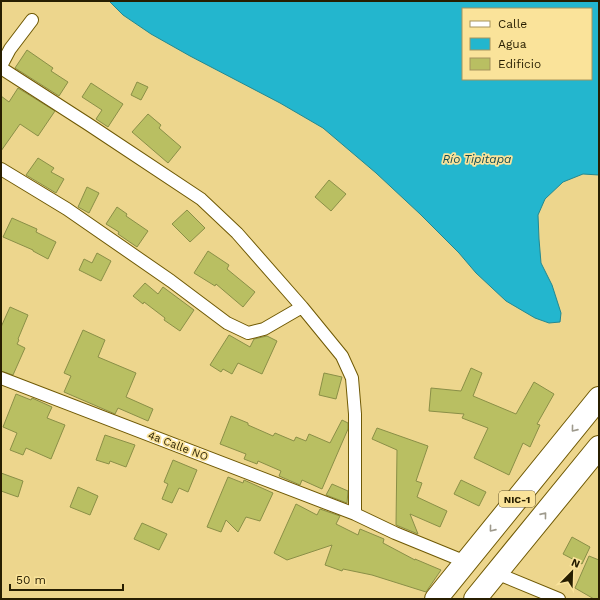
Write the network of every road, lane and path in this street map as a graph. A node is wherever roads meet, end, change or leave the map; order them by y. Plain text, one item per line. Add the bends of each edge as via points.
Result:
1 (32, 20) dead end
2 (1, 67) edge
3 (1, 170) edge
4 (302, 307) junction
5 (1, 378) edge
6 (599, 398) edge
7 (599, 448) edge
8 (356, 514) junction
9 (466, 562) junction
10 (496, 573) junction
11 (436, 599) edge
12 (475, 599) edge
13 (559, 599) edge

1 - 2 street via 10,49
2 - 4 street via 202,199 237,233
3 - 4 street via 67,209 227,322 248,333 264,329
4 - 8 street via 342,356 352,378
5 - 8 street, 4a Calle NO
6 -> 9 highway, NIC-1
10 -> 7 highway, NIC-1
8 - 9 street, 4a Calle NO
9 - 11 highway, NIC-1
10 - 12 highway, NIC-1
10 - 13 street

